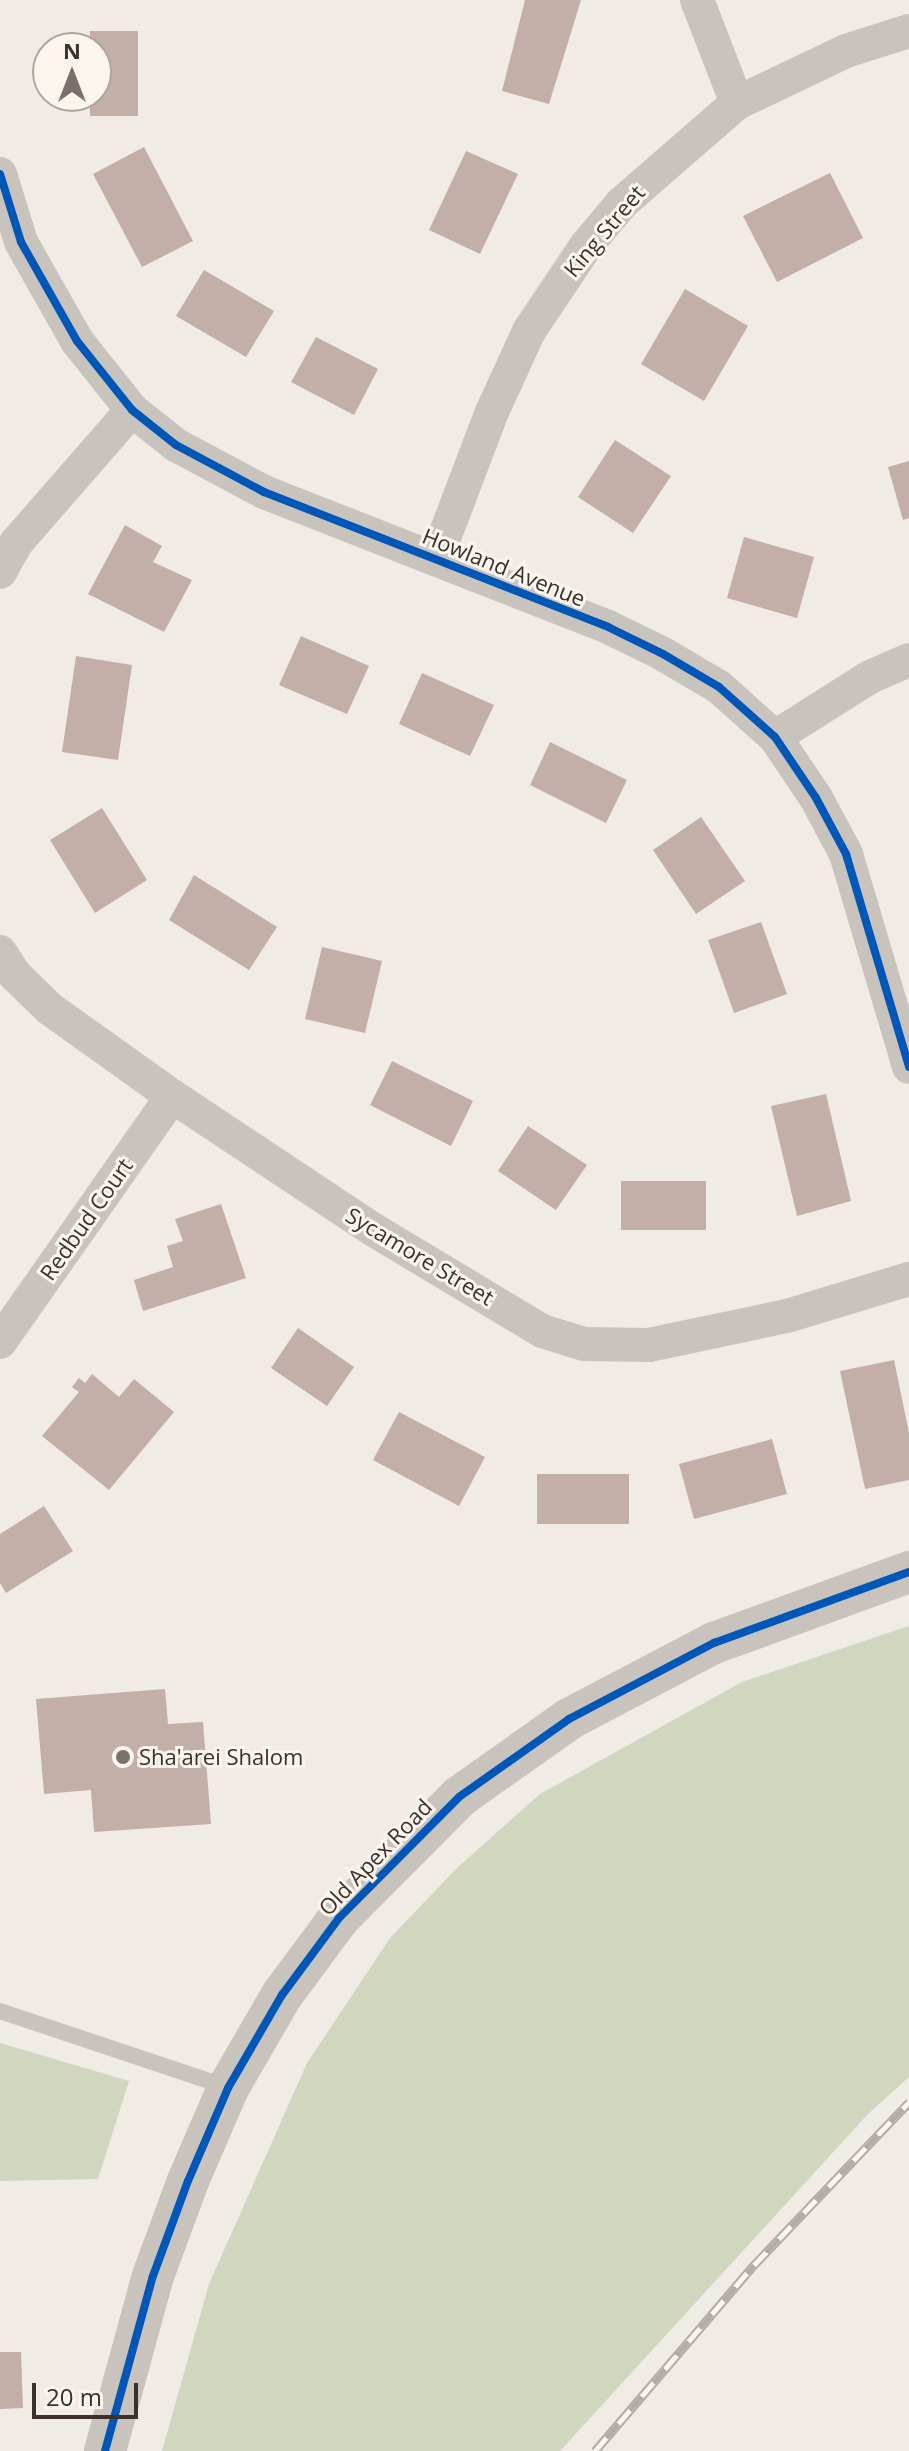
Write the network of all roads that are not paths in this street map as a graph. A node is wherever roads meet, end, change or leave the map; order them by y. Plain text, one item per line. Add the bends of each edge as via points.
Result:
1 (697, 0) edge
2 (909, 31) edge
3 (737, 103) junction
4 (0, 174) edge
5 (132, 410) junction
6 (436, 559) junction
7 (0, 572) edge
8 (909, 660) edge
9 (775, 737) junction
10 (0, 952) edge
11 (909, 1067) edge
12 (172, 1096) junction
13 (909, 1279) edge
14 (0, 1342) edge
15 (909, 1572) edge
16 (0, 2011) edge
17 (228, 2088) junction
18 (105, 2451) edge

1 - 3 street
2 - 3 street, King Street via 846,51
3 - 6 street, King Street via 622,203 537,319 491,414
4 - 5 street, Howland Avenue via 21,242 48,295
5 - 6 street, Howland Avenue via 176,445 230,476
5 - 7 street via 16,543
6 - 9 street, Howland Avenue via 663,654 719,687
8 - 9 street via 870,677
9 - 11 street, Howland Avenue via 846,854
10 - 12 street, Sycamore Street via 50,1009
12 - 13 street, Sycamore Street via 374,1230 542,1331 584,1344 618,1347 693,1338
12 - 14 street, Redbud Court
15 - 17 street, Old Apex Road via 714,1643 569,1719 497,1768 427,1826 339,1918 282,1995
16 - 17 lane
17 - 18 street, Old Apex Road via 153,2276

